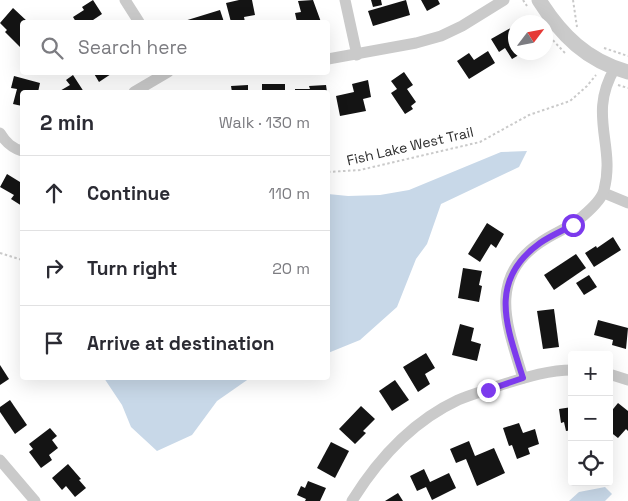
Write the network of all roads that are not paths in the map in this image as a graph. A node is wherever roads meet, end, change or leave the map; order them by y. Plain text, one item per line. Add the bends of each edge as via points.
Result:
1 (125, 0) edge
2 (345, 0) edge
3 (504, 0) edge
4 (539, 0) edge
5 (138, 20) edge
6 (357, 55) junction
7 (330, 59) edge
8 (622, 70) edge
9 (163, 75) edge
10 (137, 90) edge
11 (0, 133) edge
12 (20, 150) edge
13 (604, 193) junction
14 (628, 203) edge
15 (568, 370) edge
16 (613, 375) edge
17 (523, 378) junction
18 (628, 380) edge
19 (0, 460) edge
20 (35, 501) edge
21 (352, 501) edge

1 - 5 street
2 - 6 street
3 - 6 street via 441,36
4 - 8 street via 558,29 580,49
6 - 7 street
8 - 13 street via 608,80 602,104 608,160
9 - 10 street
11 - 12 street via 14,149
13 - 14 street
13 - 17 street via 573,225 528,252 510,280 505,314
15 - 17 street
16 - 18 street
17 - 21 street via 458,400 431,416 383,458
19 - 20 street

